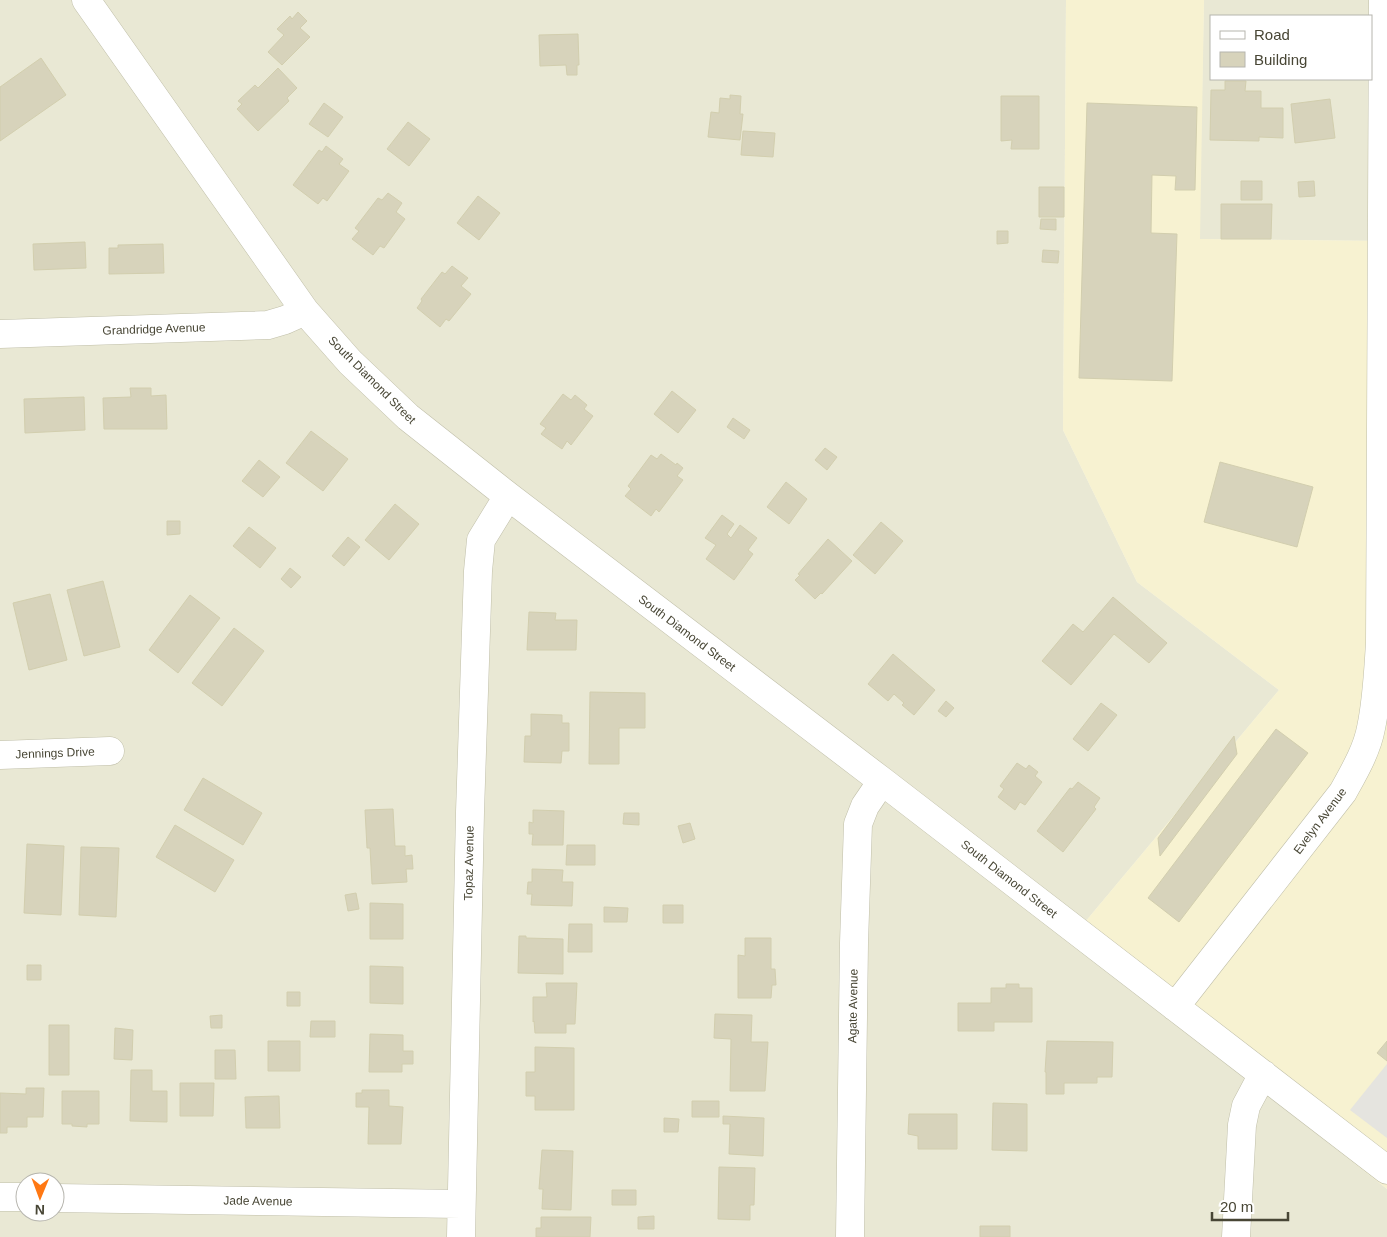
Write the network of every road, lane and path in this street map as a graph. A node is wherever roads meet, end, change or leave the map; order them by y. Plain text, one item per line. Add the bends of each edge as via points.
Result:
1 (86, 0) edge
2 (1383, 0) edge
3 (304, 311) junction
4 (0, 334) edge
5 (508, 496) junction
6 (110, 751) dead end
7 (0, 755) edge
8 (882, 781) junction
9 (1175, 1007) junction
10 (1262, 1074) junction
11 (1387, 1170) edge
12 (0, 1197) edge
13 (15, 1197) edge
14 (65, 1198) edge
15 (461, 1204) junction
16 (461, 1237) edge
17 (850, 1237) edge
18 (1236, 1237) edge

1 - 3 street, South Diamond Street
2 - 9 street, Evelyn Avenue via 1380,643 1371,730 1344,792
3 - 4 street, Grandridge Avenue via 268,325
3 - 5 street, South Diamond Street via 350,362 408,418
5 - 8 street, South Diamond Street
5 - 15 street, Topaz Avenue via 481,540 478,571
6 - 7 street, Jennings Drive
8 - 9 street, South Diamond Street
8 - 17 street, Agate Avenue via 865,806 858,824
9 - 10 street, South Diamond Street
10 - 11 street, South Diamond Street
10 - 18 street via 1246,1106 1242,1125
12 - 13 street
14 - 15 street, Jade Avenue
15 - 16 street, Topaz Avenue

